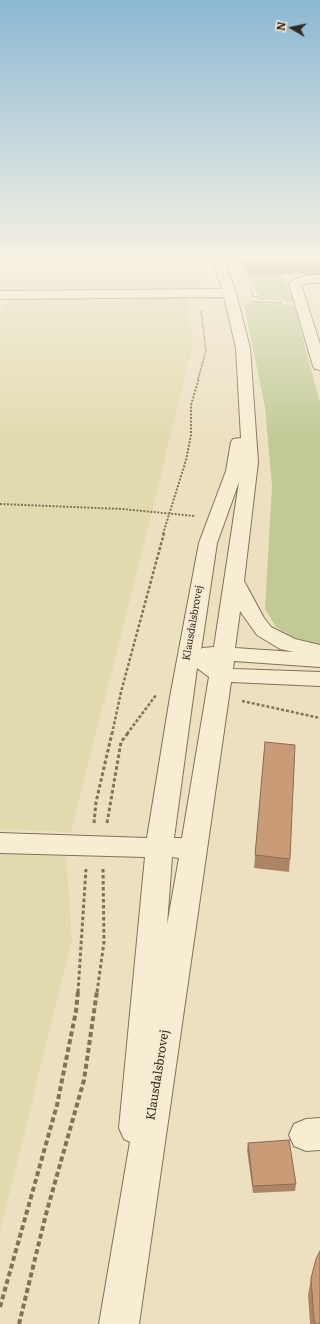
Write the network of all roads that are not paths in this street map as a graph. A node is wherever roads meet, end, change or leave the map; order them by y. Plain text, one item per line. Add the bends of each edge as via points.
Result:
1 (236, 320) edge
2 (308, 320) edge
3 (317, 344) edge
4 (320, 366) edge
5 (246, 404) junction
6 (234, 581) junction
7 (188, 652) junction
8 (320, 652) edge
9 (320, 660) edge
10 (222, 664) junction
11 (320, 679) edge
12 (0, 843) edge
13 (159, 847) junction
14 (194, 848) junction
15 (120, 1313) edge

1 - 5 street, Klausdalsbrovej via 243,348
2 - 3 street
3 - 4 street
5 - 6 street, Klausdalsbrovej via 250,462
5 - 7 street, Klausdalsbrovej via 234,471 208,543
6 - 8 street via 255,620 264,631 288,644
6 - 10 street, Klausdalsbrovej
7 - 10 street
7 - 13 street, Klausdalsbrovej
9 - 10 street
10 - 11 street
10 - 14 street, Klausdalsbrovej
12 - 13 street
13 - 14 street
13 - 15 street, Klausdalsbrovej
14 - 15 street, Klausdalsbrovej

